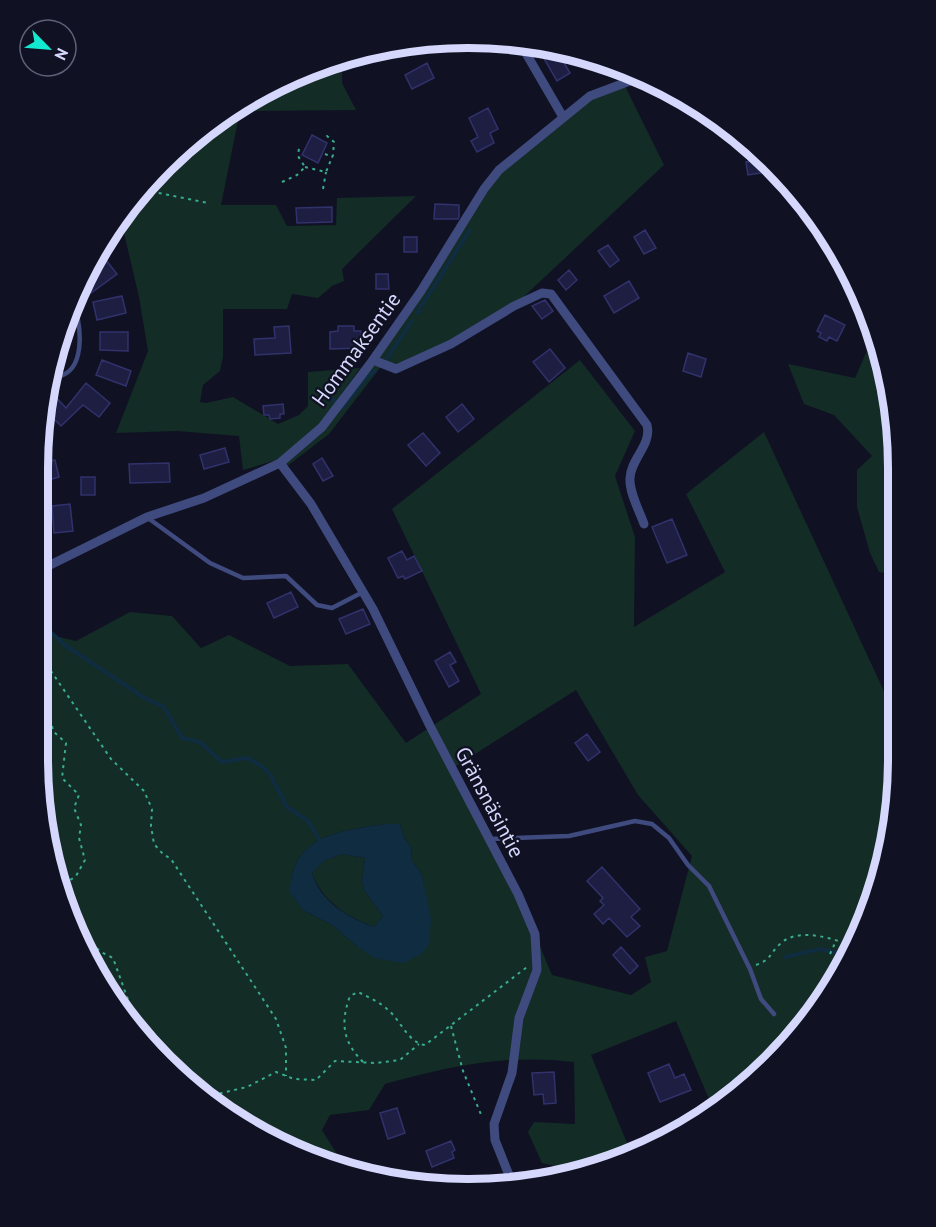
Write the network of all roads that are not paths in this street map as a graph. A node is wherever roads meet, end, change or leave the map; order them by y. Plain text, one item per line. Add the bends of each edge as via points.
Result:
1 (525, 52) edge
2 (631, 81) edge
3 (563, 117) junction
4 (77, 315) edge
5 (373, 360) junction
6 (58, 376) edge
7 (280, 463) junction
8 (147, 517) junction
9 (644, 524) dead end
10 (48, 565) edge
11 (363, 592) junction
12 (490, 839) junction
13 (774, 1014) dead end
14 (510, 1176) edge

1 - 3 street
2 - 3 street, Hommaksentie via 590,96
3 - 5 street, Hommaksentie via 499,170 484,189
4 - 6 lane via 78,357 71,369
5 - 7 street, Hommaksentie via 322,427
5 - 9 street via 396,369 451,344 533,297 551,294 647,425 649,433 629,480
7 - 8 street, Hommaksentie via 204,498
7 - 11 street, Gränsnäsintie via 311,504
8 - 10 street, Hommaksentie
8 - 11 lane via 210,563 243,578 286,576 317,605 332,608
11 - 12 street, Gränsnäsintie
12 - 13 lane via 569,836 635,821 652,824 669,838 709,886 762,999
12 - 14 street, Gränsnäsintie via 535,934 537,960 519,1018 512,1073 494,1124 495,1140

